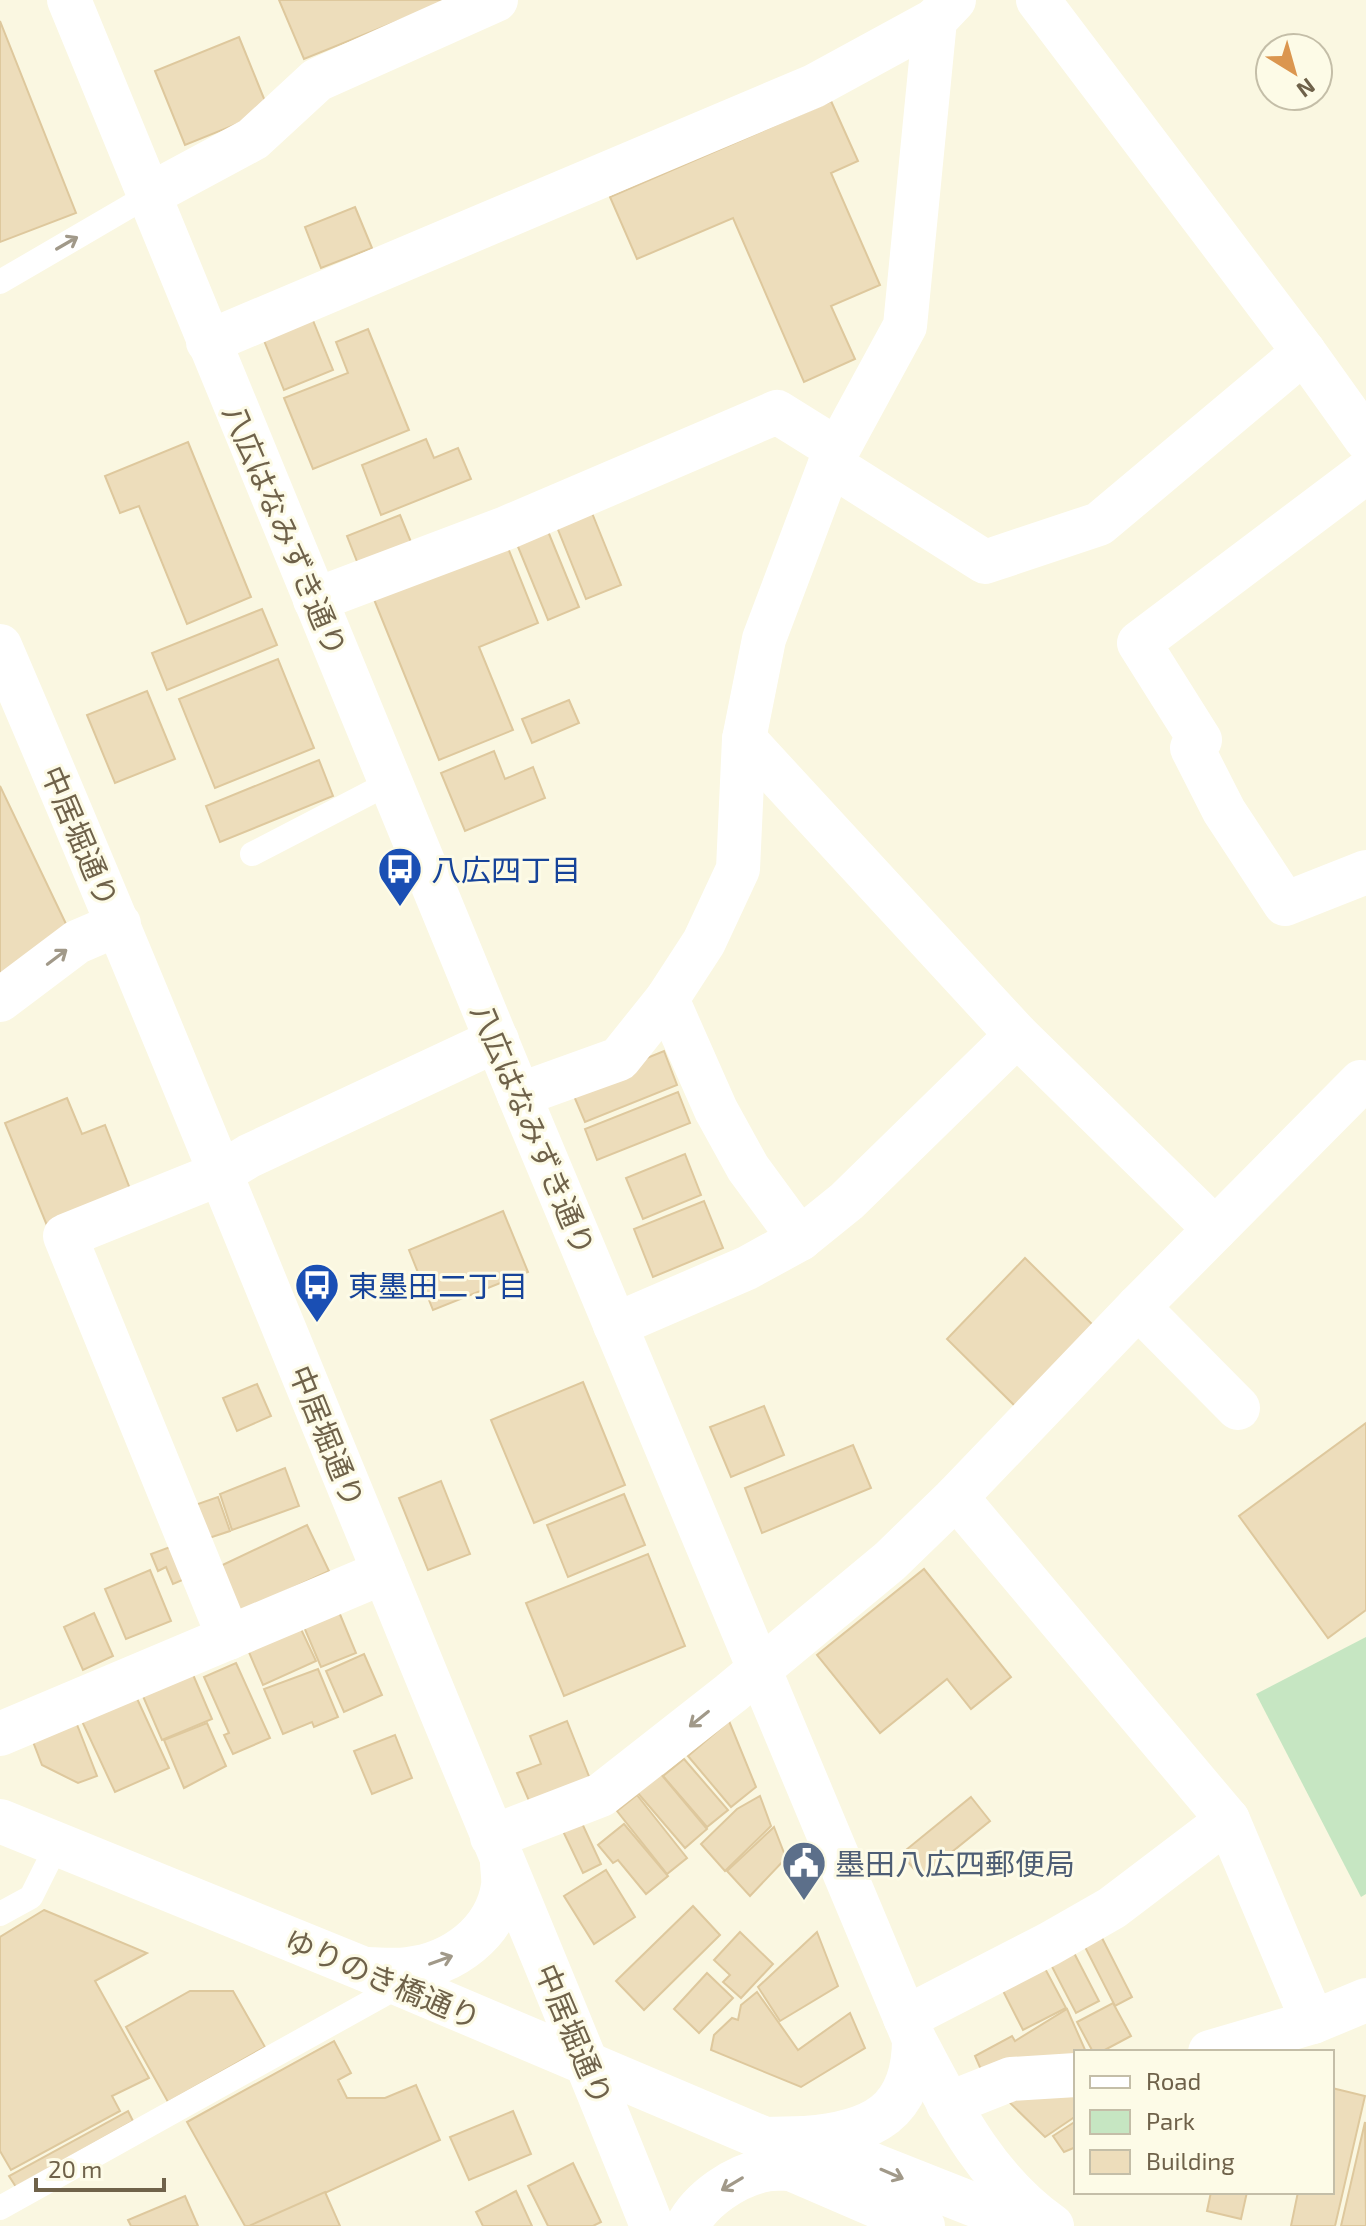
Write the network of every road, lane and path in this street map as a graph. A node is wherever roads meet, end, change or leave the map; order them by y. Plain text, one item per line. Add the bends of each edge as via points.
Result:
1 (69, 0) edge
2 (496, 0) edge
3 (1038, 0) edge
4 (944, 10) edge
5 (149, 195) junction
6 (0, 282) edge
7 (208, 342) junction
8 (1304, 352) junction
9 (1366, 439) edge
10 (834, 457) junction
11 (1366, 472) edge
12 (315, 600) junction
13 (0, 646) edge
14 (744, 739) junction
15 (391, 782) junction
16 (252, 854) dead end
17 (1366, 872) edge
18 (119, 924) junction
19 (667, 999) junction
20 (0, 1000) edge
21 (1017, 1035) junction
22 (497, 1040) junction
23 (1366, 1086) edge
24 (519, 1095) junction
25 (219, 1174) junction
26 (1215, 1229) junction
27 (800, 1239) junction
28 (1138, 1307) junction
29 (615, 1325) junction
30 (1238, 1408) dead end
31 (956, 1497) junction
32 (384, 1572) junction
33 (229, 1638) junction
34 (759, 1670) junction
35 (0, 1734) edge
36 (1228, 1820) junction
37 (0, 1821) edge
38 (57, 1845) junction
39 (497, 1849) junction
40 (0, 1914) edge
41 (383, 1977) junction
42 (1363, 2008) edge
43 (1313, 2022) junction
44 (910, 2028) junction
45 (1217, 2050) edge
46 (589, 2065) junction
47 (1074, 2075) edge
48 (948, 2104) junction
49 (787, 2149) junction
50 (0, 2208) edge
51 (652, 2226) edge
52 (687, 2226) edge
53 (923, 2226) edge
54 (1028, 2226) edge
55 (1052, 2226) edge

1 - 5 street, 八広はなみずき通り
2 - 5 street via 317,80 253,139
3 - 8 street
4 - 7 street via 814,86
4 - 10 street via 905,326
6 -> 5 lane
5 - 7 street, 八広はなみずき通り
7 - 12 street, 八広はなみずき通り
8 - 9 street
8 - 10 street via 1099,524 985,562
10 - 12 street via 777,412 506,528
10 - 14 street via 764,639
11 - 17 street via 1139,643 1200,740 1192,748 1224,811 1285,904
12 - 15 street, 八広はなみずき通り
13 - 18 street, 中居堀通り
14 - 19 street via 738,869 704,942
14 - 21 street
15 - 16 lane
15 - 22 street, 八広はなみずき通り
20 -> 18 street via 77,942
18 - 25 street, 中居堀通り
19 - 24 street via 619,1059
19 - 27 street via 748,1168
21 - 26 street
21 - 27 street via 847,1201
22 - 24 street, 八広はなみずき通り
22 - 25 street
23 - 26 street via 1361,1082
24 - 29 street, 八広はなみずき通り
25 - 32 street, 中居堀通り
25 - 33 street via 65,1236
26 - 28 street
27 - 29 street
28 - 30 street
28 - 31 street
29 - 34 street, 八広はなみずき通り
31 - 34 street via 890,1561
31 - 36 street
32 - 33 street
32 - 39 street, 中居堀通り
33 - 35 street
34 -> 39 street via 601,1795
34 - 44 street, 八広はなみずき通り
36 - 43 street
36 - 44 street via 1112,1908
37 - 38 street, ゆりのき橋通り
38 - 40 lane via 31,1897
38 - 41 street, ゆりのき橋通り
41 -> 39 street via 454,1956 477,1937 494,1914 503,1885
39 - 46 street, 中居堀通り
41 - 46 street, ゆりのき橋通り
41 - 50 lane
42 - 43 street
43 - 45 street
44 - 48 street, 八広はなみずき通り
44 - 49 street via 914,2061 909,2078 882,2117 851,2132
46 - 49 street, ゆりのき橋通り
46 - 51 street, 中居堀通り
47 - 48 street via 1011,2079
48 - 55 street, 八広はなみずき通り via 1002,2182
49 -> 52 street via 766,2169 741,2177 703,2205
49 - 53 street, ゆりのき橋通り
49 -> 54 street, ゆりのき橋通り

